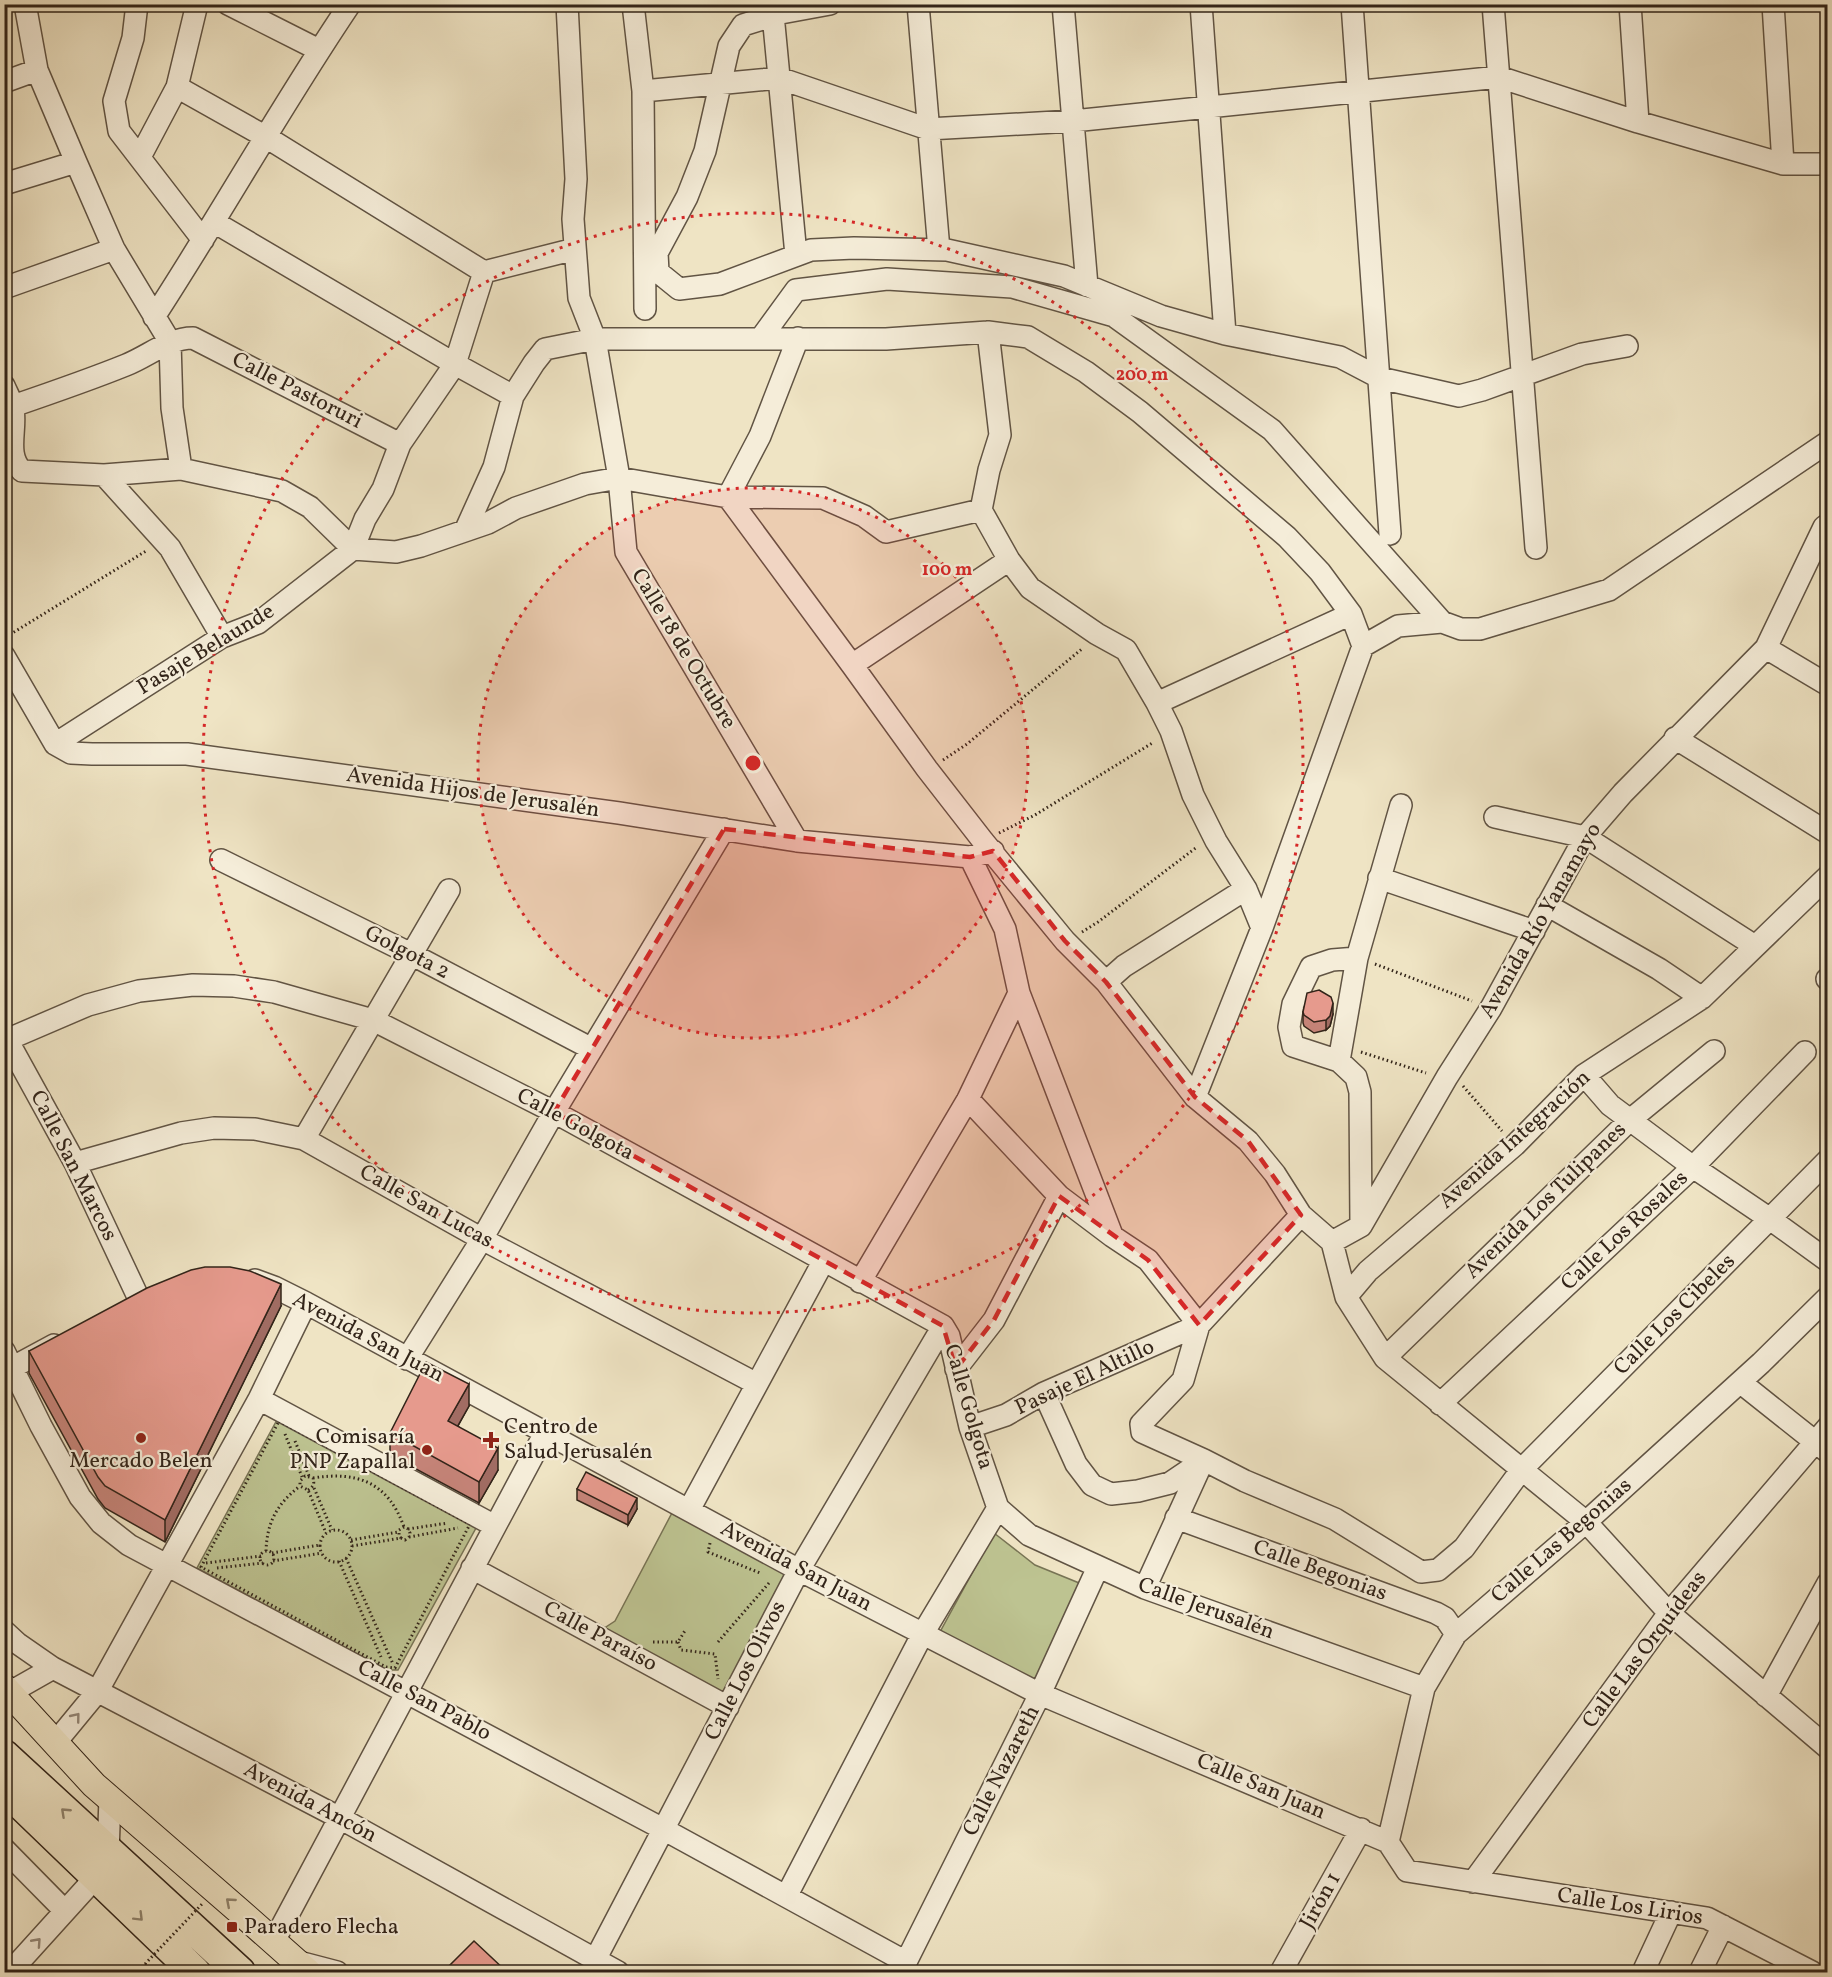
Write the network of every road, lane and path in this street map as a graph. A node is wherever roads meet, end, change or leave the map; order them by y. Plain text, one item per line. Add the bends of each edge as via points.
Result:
1 (25, 4) edge
2 (137, 4) edge
3 (197, 4) edge
4 (228, 4) edge
5 (350, 4) edge
6 (567, 4) edge
7 (633, 4) edge
8 (830, 4) edge
9 (918, 4) edge
10 (1063, 4) edge
11 (1201, 4) edge
12 (1352, 4) edge
13 (1493, 4) edge
14 (1630, 4) edge
15 (1773, 4) edge
16 (773, 10) edge
17 (319, 50) junction
18 (37, 70) junction
19 (1499, 77) junction
20 (779, 78) junction
21 (4, 82) edge
22 (720, 83) junction
23 (177, 87) junction
24 (643, 91) junction
25 (1359, 92) junction
26 (1208, 107) junction
27 (1073, 121) junction
28 (1638, 122) junction
29 (928, 129) junction
30 (266, 137) junction
31 (140, 157) junction
32 (76, 162) junction
33 (1783, 164) junction
34 (1827, 164) edge
35 (4, 184) edge
36 (214, 222) junction
37 (203, 240) junction
38 (114, 249) junction
39 (575, 249) junction
40 (939, 250) junction
41 (795, 255) junction
42 (484, 272) junction
43 (1087, 286) junction
44 (4, 288) edge
45 (645, 309) dead end
46 (154, 317) junction
47 (988, 332) junction
48 (1225, 334) junction
49 (761, 338) junction
50 (798, 338) junction
51 (595, 339) junction
52 (170, 342) junction
53 (1627, 346) dead end
54 (455, 364) junction
55 (1522, 374) junction
56 (1380, 378) junction
57 (4, 386) edge
58 (513, 396) junction
59 (9, 411) edge
60 (1827, 442) edge
61 (400, 444) junction
62 (182, 469) junction
63 (104, 475) junction
64 (619, 478) junction
65 (728, 497) junction
66 (981, 510) junction
67 (1826, 527) edge
68 (466, 529) junction
69 (1390, 534) dead end
70 (163, 541) junction
71 (1536, 548) dead end
72 (353, 549) junction
73 (1009, 560) junction
74 (1352, 614) junction
75 (1442, 622) junction
76 (1097, 634) junction
77 (222, 637) junction
78 (4, 638) edge
79 (1363, 646) junction
80 (1766, 648) junction
81 (4, 656) edge
82 (852, 665) junction
83 (1827, 685) edge
84 (1157, 703) junction
85 (1171, 731) junction
86 (1675, 738) junction
87 (55, 744) junction
88 (927, 769) junction
89 (1401, 805) dead end
90 (1495, 817) dead end
91 (724, 830) junction
92 (1827, 834) edge
93 (1585, 837) junction
94 (797, 841) junction
95 (1216, 841) junction
96 (982, 850) junction
97 (221, 860) dead end
98 (1827, 876) edge
99 (1379, 878) junction
100 (1246, 889) junction
101 (449, 890) dead end
102 (1547, 905) junction
103 (1262, 928) junction
104 (1534, 931) junction
105 (1065, 941) junction
106 (1755, 946) junction
107 (411, 954) junction
108 (1357, 958) junction
109 (1106, 982) junction
110 (1018, 993) junction
111 (1702, 998) junction
112 (1491, 1008) junction
113 (373, 1020) junction
114 (6, 1038) edge
115 (592, 1049) junction
116 (1714, 1051) dead end
117 (1804, 1052) dead end
118 (1339, 1061) junction
119 (1584, 1075) junction
120 (1195, 1096) junction
121 (968, 1099) junction
122 (554, 1112) junction
123 (1630, 1120) junction
124 (304, 1139) junction
125 (1827, 1160) edge
126 (75, 1162) junction
127 (1693, 1167) junction
128 (1059, 1196) junction
129 (1301, 1215) junction
130 (1770, 1218) junction
131 (1361, 1226) junction
132 (1112, 1236) junction
133 (482, 1239) junction
134 (1332, 1242) junction
135 (1827, 1261) edge
136 (823, 1262) junction
137 (238, 1277) edge
138 (860, 1282) junction
139 (161, 1290) edge
140 (1346, 1297) junction
141 (1827, 1297) edge
142 (139, 1299) junction
143 (306, 1304) junction
144 (118, 1311) edge
145 (1199, 1325) junction
146 (943, 1326) junction
147 (76, 1333) edge
148 (1385, 1358) junction
149 (407, 1359) junction
150 (7, 1364) edge
151 (956, 1369) junction
152 (1740, 1382) junction
153 (756, 1384) junction
154 (1044, 1392) junction
155 (259, 1399) junction
156 (1440, 1404) junction
157 (279, 1421) junction
158 (288, 1426) junction
159 (970, 1427) junction
160 (545, 1433) junction
161 (1823, 1441) edge
162 (1204, 1460) junction
163 (1522, 1469) junction
164 (302, 1477) junction
165 (311, 1477) junction
166 (300, 1486) junction
167 (313, 1486) junction
168 (308, 1490) junction
169 (998, 1508) junction
170 (689, 1510) junction
171 (1176, 1518) junction
172 (464, 1521) junction
173 (1586, 1522) junction
174 (469, 1526) junction
175 (495, 1526) junction
176 (406, 1528) junction
177 (332, 1530) junction
178 (398, 1532) junction
179 (326, 1533) junction
180 (409, 1537) junction
181 (401, 1538) junction
182 (351, 1540) junction
183 (320, 1545) junction
184 (352, 1546) junction
185 (266, 1551) junction
186 (272, 1553) junction
187 (322, 1553) junction
188 (261, 1556) junction
189 (346, 1558) junction
190 (273, 1561) junction
191 (339, 1561) junction
192 (203, 1563) junction
193 (263, 1563) junction
194 (168, 1565) junction
195 (790, 1565) junction
196 (1098, 1567) junction
197 (472, 1568) junction
198 (206, 1570) junction
199 (1827, 1583) edge
200 (1144, 1588) junction
201 (1669, 1612) junction
202 (686, 1629) dead end
203 (4, 1631) edge
204 (1456, 1634) junction
205 (922, 1635) junction
206 (678, 1642) junction
207 (718, 1642) dead end
208 (625, 1651) junction
209 (386, 1667) junction
210 (53, 1668) junction
211 (395, 1668) junction
212 (1424, 1688) junction
213 (7, 1690) edge
214 (97, 1692) junction
215 (406, 1692) junction
216 (1040, 1694) junction
217 (1766, 1696) junction
218 (721, 1703) junction
219 (55, 1743) junction
220 (1827, 1748) edge
221 (4, 1755) edge
222 (4, 1788) edge
223 (110, 1799) junction
224 (338, 1817) junction
225 (663, 1829) junction
226 (1361, 1829) junction
227 (1388, 1842) junction
228 (4, 1849) edge
229 (102, 1864) junction
230 (1473, 1882) junction
231 (787, 1895) junction
232 (203, 1903) dead end
233 (65, 1911) junction
234 (1671, 1912) junction
235 (1723, 1926) junction
236 (273, 1941) junction
237 (595, 1960) junction
238 (301, 1967) edge
239 (904, 1967) edge
240 (1827, 1967) edge
241 (10, 1972) edge
242 (155, 1972) edge
243 (195, 1972) edge
244 (240, 1972) edge
245 (337, 1972) edge
246 (618, 1972) edge
247 (1281, 1972) edge
248 (1643, 1972) edge
249 (1700, 1972) edge
250 (1812, 1972) edge
251 (1825, 1972) edge

1 - 18 street
2 - 31 street via 133,38 114,101 119,131
3 - 23 street
4 - 17 street
5 - 17 street
6 - 39 street, Calle 18 de Octubre via 576,180
7 - 24 street
8 - 16 street
9 - 29 street
10 - 27 street
11 - 26 street
12 - 25 street
13 - 19 street
14 - 28 street
15 - 33 street
16 - 20 street
16 - 22 street via 743,25 729,46
17 - 30 street
18 - 21 street
18 - 32 street
19 - 25 street
19 - 28 street
19 - 55 street
20 - 22 street
20 - 29 street
20 - 41 street
22 - 24 street
22 - 41 street via 705,151 687,197 657,254 658,272 679,290 720,284
23 - 30 street
23 - 31 street
24 - 45 street
25 - 26 street
25 - 56 street
26 - 27 street
26 - 48 street
27 - 29 street
27 - 43 street
28 - 33 street
29 - 40 street
30 - 36 street
30 - 42 street
31 - 37 street
32 - 35 street
32 - 38 street
33 - 34 street
36 - 37 street
36 - 54 street
37 - 46 street
38 - 44 street
38 - 46 street
39 - 42 street
39 - 51 street, Calle 18 de Octubre via 579,298
40 - 41 street via 822,249
40 - 43 street via 1064,276
42 - 54 street
43 - 48 street via 1161,316
46 - 52 street
47 - 50 street via 886,339
47 - 66 street via 1000,435
47 - 74 street via 1028,337 1086,372 1140,412 1287,537
48 - 56 street via 1340,357
49 - 50 street
49 - 51 street
49 - 75 street via 796,290 887,279 1012,287 1114,316 1272,430
50 - 65 street via 760,436
51 - 58 street via 545,349
51 - 64 street, Calle 18 de Octubre
52 - 59 street via 128,364
52 - 61 street, Calle Pastoruri via 193,338
52 - 62 street via 172,408
53 - 55 street via 1582,354
54 - 58 street
54 - 61 street
55 - 56 street via 1459,396
55 - 71 street
56 - 69 street
57 - 59 street
58 - 68 street via 494,467
59 - 63 street via 15,424 12,454 22,471
60 - 75 street via 1609,590 1480,629 1461,629
61 - 72 street via 384,489
62 - 63 street
62 - 72 street via 282,491 310,507
63 - 70 street
64 - 65 street
64 - 68 street via 575,488
64 - 94 street, Calle 18 de Octubre via 626,552
65 - 66 street via 823,498 864,516 886,532
65 - 82 street
66 - 73 street
67 - 80 street, Avenida Río Yanamayo
68 - 72 street via 396,552
70 - 77 street
70 - 78 path
72 - 77 street, Pasaje Belaunde via 258,623
73 - 76 street via 1030,588
73 - 82 street
74 - 79 street
74 - 84 street
75 - 79 street via 1398,626
76 - 84 street via 1126,650
76 - 88 path via 967,744
77 - 87 street, Pasaje Belaunde
79 - 103 street
80 - 83 street
80 - 86 street, Avenida Río Yanamayo
81 - 87 street
82 - 88 street
84 - 85 street
85 - 95 street via 1180,764
85 - 96 path
86 - 92 street
86 - 93 street, Avenida Río Yanamayo
87 - 91 street, Avenida Hijos de Jerusalén via 71,753 187,754
88 - 96 street
89 - 99 street
90 - 93 street
91 - 94 street, Avenida Hijos de Jerusalén
91 - 115 street
93 - 102 street, Avenida Río Yanamayo
93 - 106 street
94 - 96 street, Avenida Hijos de Jerusalén
95 - 100 street
95 - 105 path via 1193,848 1098,922
96 - 105 street
96 - 110 street via 1005,929
97 - 107 street, Golgota 2
98 - 106 street, Avenida Integración
99 - 104 street
99 - 108 street
100 - 103 street
100 - 109 street via 1124,966
101 - 107 street
102 - 104 street, Avenida Río Yanamayo
102 - 111 street
103 - 120 street
104 - 112 street, Avenida Río Yanamayo
105 - 109 street
106 - 111 street, Avenida Integración
107 - 113 street
107 - 115 street, Golgota 2
108 - 112 path
108 - 118 street
108 - 118 street via 1311,967 1293,1004 1289,1027 1293,1046
109 - 120 street
110 - 121 street
110 - 132 street
111 - 119 street, Avenida Integración
112 - 131 street, Avenida Río Yanamayo
113 - 114 street, Calle Golgota via 273,992 193,985 139,991 88,1005
113 - 122 street, Calle Golgota
113 - 124 street
114 - 126 street, Calle San Marcos
115 - 122 street
116 - 123 street, Avenida Los Tulipanes
117 - 127 street, Calle Los Rosales
118 - 131 street via 1356,1077 1360,1092
119 - 123 street via 1610,1105
119 - 140 street, Avenida Integración via 1515,1145 1368,1271
120 - 129 street via 1248,1141
121 - 128 street
121 - 138 street
122 - 133 street
122 - 136 street, Calle Golgota
123 - 127 street
123 - 148 street, Avenida Los Tulipanes
124 - 126 street, Calle San Lucas via 255,1129 214,1128
124 - 133 street, Calle San Lucas
125 - 130 street, Calle Los Cibeles
126 - 142 street, Calle San Marcos
127 - 130 street
127 - 156 street, Calle Los Rosales
128 - 132 street
128 - 151 street via 993,1320
129 - 134 street
129 - 145 street
130 - 135 street
130 - 163 street, Calle Los Cibeles
131 - 134 street
132 - 145 street via 1148,1260
133 - 149 street
133 - 153 street, Calle San Lucas
134 - 140 street
136 - 138 street, Calle Golgota
136 - 153 street
137 - 143 street, Avenida San Juan via 274,1287
138 - 146 street, Calle Golgota
139 - 142 street
140 - 148 street
141 - 152 street, Calle Las Begonias
142 - 144 street
143 - 149 street, Avenida San Juan
143 - 155 street
145 - 154 street, Pasaje El Altillo
145 - 162 street, Calle Los Cibeles via 1183,1380 1141,1424 1142,1432
146 - 151 street, Calle Golgota
146 - 195 street, Calle Los Olivos
147 - 150 street
148 - 156 street
149 - 160 street, Avenida San Juan
150 - 194 street, Calle San Pablo via 80,1497 102,1523 129,1545
151 - 159 street, Calle Golgota
152 - 161 street
152 - 173 street, Calle Las Begonias
153 - 170 street
154 - 159 street, Pasaje El Altillo via 1006,1415
154 - 162 street via 1076,1464 1092,1485 1112,1494 1170,1483
155 - 175 street
155 - 194 street
156 - 163 street
157 - 158 path
157 - 164 path
157 - 192 path
158 - 165 path
158 - 172 path
159 - 169 street, Calle Golgota
160 - 170 street, Avenida San Juan
160 - 175 street
161 - 201 street, Calle Las Orquídeas
162 - 163 street, Calle Los Cibeles via 1335,1519 1421,1572 1438,1570 1464,1548
162 - 171 street
163 - 173 street
164 - 165 path
164 - 166 path
165 - 167 path
165 - 176 path via 349,1475 366,1480 389,1500
166 - 168 path
166 - 185 path via 280,1503 273,1515
167 - 168 path
167 - 177 path
168 - 179 path
169 - 196 street, Calle Jerusalén via 1029,1535
169 - 205 street
170 - 195 street, Avenida San Juan
171 - 200 street
171 - 204 street, Calle Begonias via 1436,1613 1445,1618
172 - 174 path
172 - 176 path
173 - 201 street
173 - 204 street, Calle Las Begonias
174 - 180 path
174 - 211 path
175 - 197 street
176 - 178 path
176 - 180 path
177 - 179 path
177 - 182 path via 344,1531
178 - 181 path
178 - 182 path
179 - 183 path
180 - 181 path
181 - 184 path
182 - 184 path
183 - 186 path
183 - 187 path
184 - 189 path
185 - 186 path
185 - 188 path
186 - 190 path
187 - 190 path
187 - 191 path via 327,1559
188 - 192 path
188 - 193 path
189 - 191 path
189 - 211 path
190 - 193 path via 269,1565
191 - 209 path
192 - 198 path via 201,1567
193 - 198 path
194 - 214 street
194 - 215 street, Calle San Pablo
195 - 205 street, Avenida San Juan
195 - 207 path via 773,1578
195 - 218 street, Calle Los Olivos
196 - 200 street, Calle Jerusalén
196 - 216 street, Calle Nazareth
197 - 208 street, Calle Paraíso
197 - 215 street
198 - 209 path
199 - 217 street
200 - 212 street, Calle Jerusalén
201 - 217 street
201 - 230 street, Calle Las Orquídeas
202 - 206 path
203 - 210 street, Avenida Ancón
204 - 212 street, Calle Las Begonias
205 - 216 street, Avenida San Juan
205 - 231 street
206 - 208 path via 632,1642
206 - 218 path via 681,1650 715,1654
208 - 218 street, Calle Paraíso
209 - 211 path
210 - 213 street
210 - 214 street, Avenida Ancón
212 - 227 street, Calle Las Begonias
213 - 219 main road
219 -> 214 street
214 - 224 street, Avenida Ancón
215 - 224 street
215 - 225 street, Calle San Pablo
216 - 226 street, Calle San Juan
216 - 239 street, Calle Nazareth
217 - 220 street
218 - 225 street, Calle Los Olivos
219 - 223 main road
229 -> 221 highway
222 - 229 highway
223 - 229 street
236 -> 223 main road
224 - 236 street
224 - 237 street, Avenida Ancón
225 - 231 street, Calle San Pablo
225 - 237 street, Calle Los Olivos
226 - 227 street, Calle San Juan
226 - 247 street, Jirón 1
227 - 230 street via 1407,1871
228 - 233 street
229 - 233 street
229 -> 243 highway
229 - 244 highway
230 - 234 street, Calle Los Lirios
231 - 239 street, Calle San Pablo
232 - 242 path, bridge via 145,1964
241 -> 233 street
234 - 235 street, Calle Los Lirios via 1707,1918
234 - 248 street
235 - 249 street
235 - 250 street, Calle Los Lirios
236 - 238 main road
237 - 246 street, Avenida Ancón
238 - 245 street
240 - 251 street

